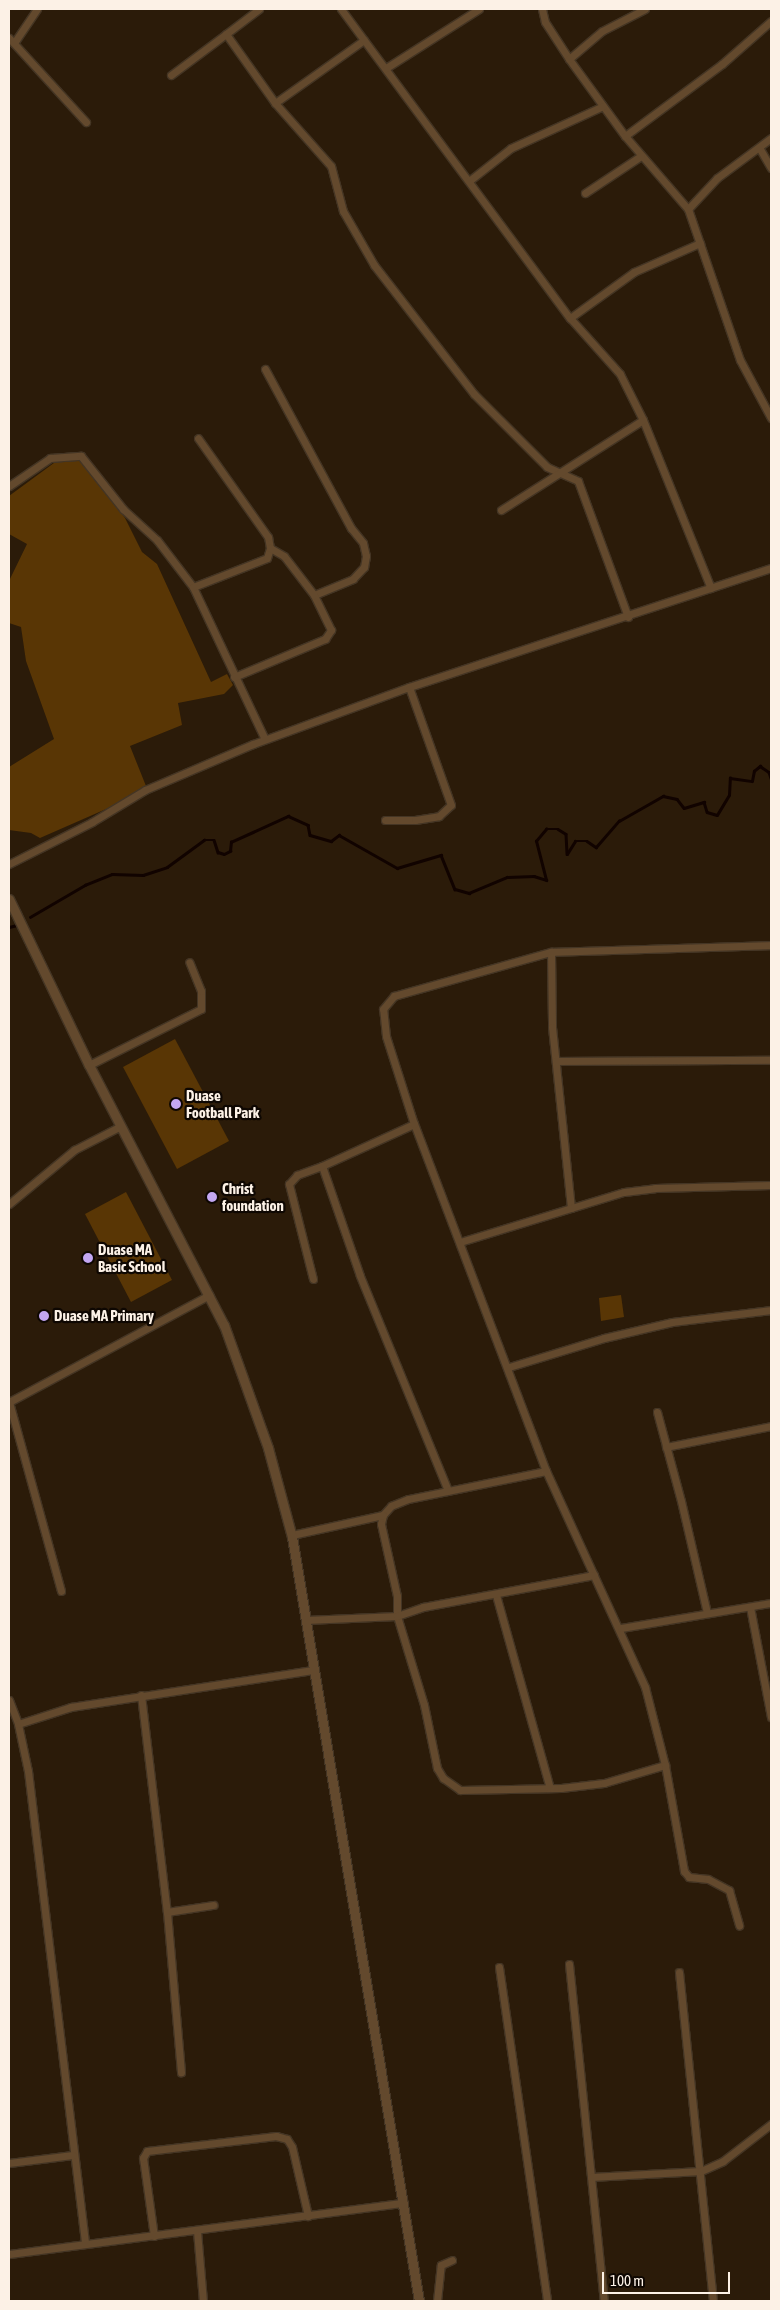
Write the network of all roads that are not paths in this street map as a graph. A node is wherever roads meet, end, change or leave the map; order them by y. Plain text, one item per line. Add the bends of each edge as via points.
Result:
1 (37, 9) edge
2 (259, 9) edge
3 (479, 9) edge
4 (542, 9) edge
5 (645, 9) edge
6 (345, 10) edge
7 (771, 21) edge
8 (226, 34) junction
9 (12, 40) edge
10 (364, 40) junction
11 (569, 59) junction
12 (386, 68) junction
13 (170, 75) dead end
14 (274, 103) junction
15 (603, 106) junction
16 (86, 122) dead end
17 (625, 136) junction
18 (771, 138) edge
19 (760, 149) junction
20 (641, 156) junction
21 (771, 168) edge
22 (469, 181) junction
23 (585, 192) dead end
24 (688, 209) junction
25 (700, 242) junction
26 (570, 318) junction
27 (265, 369) dead end
28 (771, 418) edge
29 (644, 420) junction
30 (198, 438) dead end
31 (561, 472) junction
32 (9, 486) edge
33 (501, 510) dead end
34 (270, 548) junction
35 (771, 568) edge
36 (193, 587) junction
37 (711, 588) junction
38 (314, 595) junction
39 (628, 617) junction
40 (234, 677) junction
41 (409, 686) junction
42 (265, 739) junction
43 (385, 820) dead end
44 (9, 864) edge
45 (9, 899) edge
46 (771, 945) edge
47 (551, 952) junction
48 (189, 962) dead end
49 (771, 1060) edge
50 (556, 1061) junction
51 (89, 1065) junction
52 (414, 1124) junction
53 (121, 1126) junction
54 (322, 1166) junction
55 (771, 1185) edge
56 (9, 1204) edge
57 (571, 1208) junction
58 (460, 1242) junction
59 (313, 1278) dead end
60 (209, 1295) junction
61 (771, 1310) edge
62 (509, 1367) junction
63 (9, 1402) edge
64 (656, 1412) dead end
65 (771, 1426) edge
66 (666, 1447) junction
67 (546, 1471) junction
68 (448, 1492) junction
69 (383, 1515) junction
70 (292, 1535) junction
71 (594, 1575) junction
72 (61, 1591) dead end
73 (496, 1594) junction
74 (771, 1603) edge
75 (750, 1606) junction
76 (707, 1613) junction
77 (397, 1616) junction
78 (306, 1620) junction
79 (621, 1628) junction
80 (314, 1670) junction
81 (141, 1695) junction
82 (9, 1700) edge
83 (770, 1707) edge
84 (771, 1717) edge
85 (18, 1724) junction
86 (665, 1765) junction
87 (550, 1788) junction
88 (212, 1905) dead end
89 (167, 1912) junction
90 (739, 1926) dead end
91 (569, 1964) dead end
92 (499, 1967) dead end
93 (679, 1972) dead end
94 (180, 2072) dead end
95 (771, 2124) edge
96 (73, 2155) junction
97 (9, 2163) edge
98 (701, 2171) junction
99 (591, 2178) junction
100 (404, 2203) junction
101 (308, 2216) junction
102 (196, 2232) junction
103 (154, 2236) junction
104 (85, 2242) junction
105 (9, 2254) edge
106 (452, 2260) dead end
107 (204, 2301) edge
108 (419, 2301) edge
109 (437, 2301) edge
110 (546, 2301) edge
111 (604, 2301) edge
112 (714, 2301) edge

1 - 9 street
2 - 8 street
3 - 12 street
4 - 11 street via 545,22
5 - 11 street via 602,31
6 - 10 street
7 - 17 street via 722,64
8 - 13 street
8 - 14 street
9 - 16 street
10 - 12 street
10 - 14 street
11 - 15 street
12 - 22 street
14 - 31 street via 331,166 343,210 363,248 398,299 474,394 547,467
15 - 17 street
15 - 22 street via 511,148
17 - 20 street
18 - 19 street
19 - 21 street
19 - 24 street via 735,163
20 - 23 street
20 - 24 street
22 - 26 street
24 - 25 street
25 - 26 street via 634,272
25 - 28 street via 740,360
26 - 29 street via 620,374
27 - 38 street via 351,528 363,543 366,556 364,567 353,579
29 - 31 street
29 - 37 street
30 - 34 street via 268,537
31 - 33 street
31 - 39 street via 578,481
32 - 36 street via 50,458 82,456 123,509 157,540
34 - 36 street via 267,558
34 - 38 street via 284,556
35 - 37 street
36 - 40 street
37 - 39 street
38 - 40 street via 332,630 329,636
39 - 41 street
40 - 42 street
41 - 42 street
41 - 43 street via 451,805 439,816
42 - 44 street via 145,790 92,822
45 - 51 street
46 - 47 street
47 - 50 street
47 - 52 street via 394,996 386,1003 383,1008 386,1036
48 - 51 street via 201,991 201,1009
49 - 50 street
50 - 57 street
51 - 53 street
52 - 54 street
52 - 58 street
53 - 56 street via 74,1150
53 - 60 street
54 - 59 street via 297,1175 289,1184
54 - 68 street via 360,1276
55 - 57 street via 656,1188 624,1192
57 - 58 street
58 - 62 street
60 - 63 street
60 - 70 street via 253,1399
61 - 62 street via 672,1322 604,1338
62 - 67 street
63 - 72 street
64 - 66 street
65 - 66 street
66 - 76 street
67 - 68 street
67 - 71 street
68 - 69 street via 408,1499 391,1506
69 - 70 street
69 - 77 street via 381,1524 397,1596
70 - 78 street
71 - 73 street
71 - 79 street
73 - 77 street
73 - 87 street
74 - 75 street
75 - 76 street
75 - 83 street
76 - 79 street
77 - 78 street
77 - 87 street via 424,1705 437,1768 443,1778 460,1790
78 - 80 street
79 - 86 street via 645,1686
80 - 81 street
80 - 100 street
81 - 85 street via 71,1707
81 - 89 street
82 - 85 street
83 - 84 street
85 - 96 street via 28,1771
86 - 87 street via 604,1783
86 - 90 street via 684,1871 689,1877 708,1879 728,1890
88 - 89 street
89 - 94 street
91 - 99 street
92 - 110 street
93 - 98 street
95 - 98 street via 723,2161
96 - 97 street
96 - 104 street
98 - 99 street
98 - 112 street
99 - 111 street
100 - 101 street
100 - 108 street
101 - 102 street
101 - 103 street via 292,2147 287,2139 276,2136 147,2151 143,2158
102 - 103 street
102 - 107 street
103 - 104 street
104 - 105 street
106 - 109 street via 441,2265

